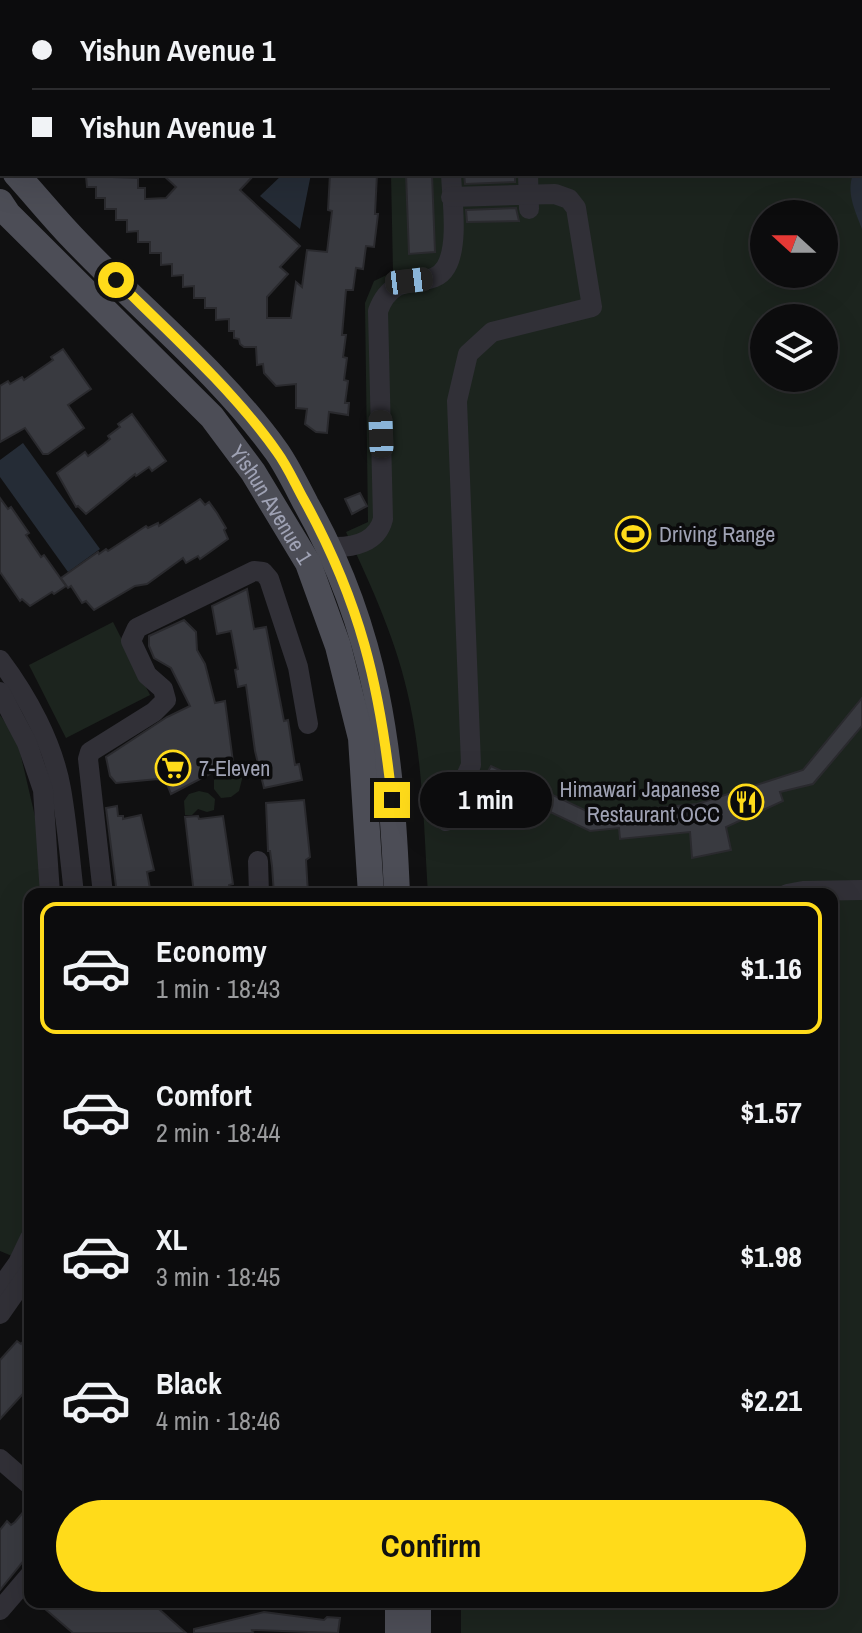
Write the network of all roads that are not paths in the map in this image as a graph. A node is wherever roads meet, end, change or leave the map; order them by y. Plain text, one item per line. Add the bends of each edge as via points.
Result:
1 (18, 176) edge
2 (451, 176) edge
3 (528, 192) edge
4 (451, 197) junction
5 (0, 202) edge
6 (330, 547) junction
7 (0, 660) edge
8 (0, 692) edge
9 (308, 724) dead end
10 (93, 809) junction
11 (54, 816) junction
12 (446, 821) dead end
13 (258, 861) dead end
14 (50, 888) edge
15 (72, 888) edge
16 (102, 888) edge
17 (259, 888) edge
18 (371, 888) edge
19 (397, 888) edge
20 (838, 890) edge
21 (862, 890) edge
22 (24, 1250) edge
23 (24, 1278) edge
24 (1, 1303) edge
25 (0, 1459) edge
26 (24, 1480) edge
27 (24, 1582) edge
28 (398, 1608) edge
29 (418, 1608) edge
30 (0, 1610) edge
31 (398, 1633) edge
32 (418, 1633) edge

1 - 6 main road, Yishun Avenue 1 via 227,392 278,453
2 - 4 street
3 - 4 street
3 - 12 street via 555,194 576,208 592,307 492,332 468,354 462,370 457,401 471,765
4 - 6 street via 453,245 446,268 438,276 390,289 378,311 381,529 360,544
5 - 18 main road, Yishun Avenue 1 via 212,417 253,472 308,563 338,646 361,738
6 - 19 main road, Yishun Avenue 1 via 359,620 378,693
7 - 11 street via 38,724 61,786
8 - 11 street via 27,743
9 - 10 street via 298,667 269,579 254,571 132,633 147,675 163,689 166,700 90,752
10 - 11 street
10 - 16 street
11 - 14 street
11 - 15 street
13 - 17 street
20 - 21 street
22 - 24 street
23 - 24 street
25 - 26 street
27 - 30 street
28 - 31 main road
29 - 32 main road

